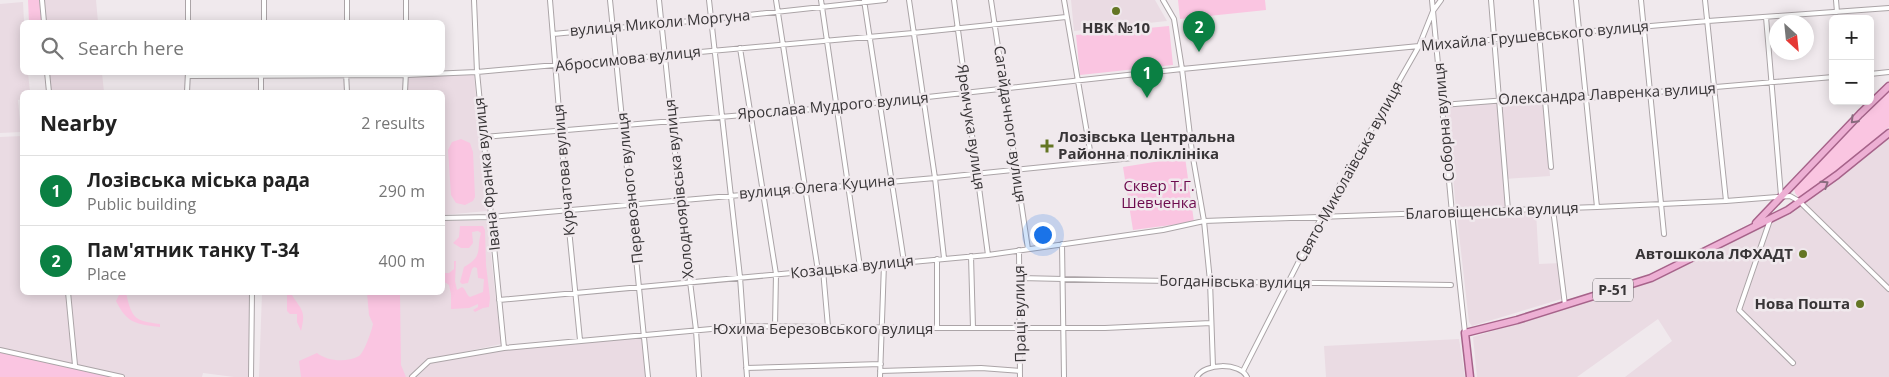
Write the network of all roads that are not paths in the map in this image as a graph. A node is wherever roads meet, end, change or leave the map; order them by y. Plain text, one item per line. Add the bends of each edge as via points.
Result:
1 (42, 0) edge
2 (188, 0) edge
3 (264, 0) edge
4 (347, 0) edge
5 (406, 0) edge
6 (474, 0) edge
7 (550, 0) edge
8 (610, 0) edge
9 (659, 0) edge
10 (710, 0) edge
11 (776, 0) edge
12 (821, 0) edge
13 (885, 0) edge
14 (909, 0) edge
15 (954, 0) edge
16 (991, 0) edge
17 (1064, 0) edge
18 (1163, 0) edge
19 (1432, 0) edge
20 (1441, 0) edge
21 (1490, 0) edge
22 (1536, 0) edge
23 (1576, 0) edge
24 (1641, 0) edge
25 (1705, 0) edge
26 (1836, 0) edge
27 (864, 1) edge
28 (822, 7) junction
29 (1889, 8) edge
30 (1433, 11) junction
31 (778, 12) junction
32 (1837, 12) junction
33 (1066, 17) junction
34 (1766, 17) junction
35 (712, 19) junction
36 (44, 20) edge
37 (188, 20) edge
38 (264, 20) edge
39 (347, 20) edge
40 (406, 20) edge
41 (1708, 21) junction
42 (661, 23) junction
43 (995, 25) junction
44 (1644, 27) junction
45 (614, 28) junction
46 (958, 28) junction
47 (913, 33) junction
48 (1580, 33) junction
49 (553, 34) junction
50 (870, 36) junction
51 (1539, 37) junction
52 (826, 40) junction
53 (1493, 40) junction
54 (782, 44) junction
55 (1437, 45) junction
56 (1419, 46) junction
57 (740, 48) junction
58 (715, 50) junction
59 (664, 54) junction
60 (617, 60) junction
61 (554, 66) junction
62 (1182, 68) junction
63 (476, 72) junction
64 (1889, 72) edge
65 (445, 73) edge
66 (1874, 74) edge
67 (48, 75) edge
68 (188, 75) edge
69 (261, 75) edge
70 (346, 75) edge
71 (406, 75) edge
72 (1829, 77) edge
73 (1077, 81) junction
74 (1771, 83) junction
75 (1889, 86) edge
76 (1714, 88) junction
77 (1005, 89) junction
78 (49, 90) edge
79 (188, 90) edge
80 (261, 90) edge
81 (347, 90) edge
82 (405, 90) edge
83 (966, 93) junction
84 (1650, 93) junction
85 (1544, 97) junction
86 (924, 98) junction
87 (1587, 98) junction
88 (1499, 100) junction
89 (880, 102) junction
90 (1442, 104) junction
91 (836, 107) junction
92 (794, 110) junction
93 (751, 114) junction
94 (722, 117) junction
95 (672, 121) junction
96 (623, 125) junction
97 (560, 130) junction
98 (1889, 133) edge
99 (484, 137) junction
100 (1192, 152) junction
101 (1092, 162) junction
102 (1551, 167) dead end
103 (1016, 169) junction
104 (978, 173) junction
105 (935, 178) junction
106 (891, 180) junction
107 (849, 185) junction
108 (804, 188) junction
109 (764, 192) junction
110 (731, 195) junction
111 (1781, 197) junction
112 (680, 200) junction
113 (1726, 201) junction
114 (1800, 201) junction
115 (631, 204) junction
116 (1661, 204) junction
117 (1597, 207) junction
118 (1553, 209) junction
119 (567, 210) junction
120 (1508, 210) junction
121 (1452, 213) junction
122 (1322, 216) junction
123 (491, 217) junction
124 (445, 218) edge
125 (1770, 220) junction
126 (1204, 221) junction
127 (1753, 226) junction
128 (1664, 234) dead end
129 (1062, 244) junction
130 (1028, 249) junction
131 (1019, 250) junction
132 (988, 254) junction
133 (971, 256) junction
134 (944, 258) junction
135 (937, 259) junction
136 (904, 262) junction
137 (884, 264) junction
138 (860, 267) junction
139 (820, 271) junction
140 (776, 274) junction
141 (740, 278) junction
142 (1020, 278) junction
143 (1064, 279) junction
144 (1210, 281) junction
145 (689, 282) junction
146 (1288, 283) junction
147 (1451, 284) dead end
148 (640, 287) junction
149 (1889, 289) edge
150 (575, 294) junction
151 (68, 295) edge
152 (252, 295) edge
153 (499, 300) junction
154 (1565, 305) junction
155 (1211, 323) junction
156 (744, 326) junction
157 (775, 326) junction
158 (828, 327) junction
159 (1020, 327) junction
160 (1065, 327) junction
161 (882, 328) junction
162 (937, 328) junction
163 (973, 328) junction
164 (696, 330) junction
165 (1466, 333) junction
166 (644, 334) junction
167 (580, 340) junction
168 (504, 348) junction
169 (0, 350) edge
170 (1793, 363) dead end
171 (881, 364) junction
172 (75, 366) junction
173 (746, 368) junction
174 (1213, 368) junction
175 (880, 370) junction
176 (1020, 371) junction
177 (1243, 371) junction
178 (122, 377) edge
179 (251, 377) edge
180 (412, 377) edge
181 (648, 377) edge
182 (700, 377) edge
183 (747, 377) edge
184 (880, 377) edge
185 (1020, 377) edge
186 (1064, 377) edge
187 (1197, 377) edge
188 (1247, 377) edge
189 (1470, 377) edge

1 - 36 street
2 - 37 street
3 - 38 street
4 - 39 street
5 - 40 street
6 - 63 street, Івана Франка вулиця
7 - 49 street, Курчатова вулиця
8 - 45 street, Перевозного вулиця
9 - 42 street, Холодноярівська вулиця
10 - 35 street
11 - 31 street
12 - 28 street
13 - 27 street, вулиця Миколи Моргуна
14 - 47 street
15 - 46 street, Яремчука вулиця
16 - 43 street, Сагайдачного вулиця
17 - 33 street
18 - 62 street via 1174,19
19 - 30 street, Соборна вулиця
20 - 30 street, Свято-Миколаївська вулиця
21 - 53 street
22 - 51 street
23 - 48 street
24 - 44 street
25 - 41 street
26 - 32 street
27 - 28 street, вулиця Миколи Моргуна
27 - 50 street
28 - 31 street, вулиця Миколи Моргуна
28 - 52 street
29 - 32 street, Михайла Грушевського вулиця
30 - 55 street, Соборна вулиця
30 - 56 street, Свято-Миколаївська вулиця
31 - 35 street, вулиця Миколи Моргуна
31 - 54 street
32 - 34 street, Михайла Грушевського вулиця
33 - 43 street, Абросимова вулиця
33 - 73 street
34 - 41 street, Михайла Грушевського вулиця
34 - 74 street
35 - 42 street, вулиця Миколи Моргуна
35 - 58 street
41 - 44 street, Михайла Грушевського вулиця
41 - 76 street
42 - 45 street, вулиця Миколи Моргуна
42 - 59 street, Холодноярівська вулиця
43 - 46 street, Абросимова вулиця
43 - 77 street, Сагайдачного вулиця
44 - 48 street, Михайла Грушевського вулиця
44 - 84 street
45 - 49 street, вулиця Миколи Моргуна
45 - 60 street, Перевозного вулиця
46 - 47 street, Абросимова вулиця
46 - 83 street, Яремчука вулиця
47 - 50 street, Абросимова вулиця
47 - 86 street
48 - 51 street, Михайла Грушевського вулиця
48 - 87 street
49 - 61 street, Курчатова вулиця
50 - 52 street, Абросимова вулиця
50 - 89 street
51 - 53 street, Михайла Грушевського вулиця
51 - 85 street
52 - 54 street, Абросимова вулиця
52 - 91 street
53 - 55 street, Михайла Грушевського вулиця
53 - 88 street
54 - 57 street, Абросимова вулиця
54 - 92 street
55 - 56 street, Михайла Грушевського вулиця
55 - 90 street, Соборна вулиця
56 - 62 street, Михайла Грушевського вулиця
56 - 122 street, Свято-Миколаївська вулиця
57 - 58 street, Абросимова вулиця
57 - 93 street
58 - 59 street, Абросимова вулиця
58 - 94 street
59 - 60 street, Абросимова вулиця
59 - 95 street, Холодноярівська вулиця
60 - 61 street, Абросимова вулиця
60 - 96 street, Перевозного вулиця
61 - 63 street, Абросимова вулиця
61 - 97 street, Курчатова вулиця
62 - 73 street, Ярослава Мудрого вулиця
62 - 100 street
63 - 65 street, Абросимова вулиця
63 - 99 street, Івана Франка вулиця
64 - 66 street
67 - 78 street
68 - 79 street
69 - 80 street
70 - 81 street
71 - 82 street
72 - 74 street, Олександра Лавренка вулиця
73 - 77 street, Ярослава Мудрого вулиця
73 - 101 street
74 - 76 street, Олександра Лавренка вулиця
74 - 111 street
75 -> 111 main road, Р-51
76 - 84 street, Олександра Лавренка вулиця
76 - 113 street
77 - 83 street, Ярослава Мудрого вулиця
77 - 103 street, Сагайдачного вулиця
83 - 86 street, Ярослава Мудрого вулиця
83 - 104 street, Яремчука вулиця
84 - 87 street, Олександра Лавренка вулиця
84 - 116 street
85 - 87 street, Олександра Лавренка вулиця
85 - 88 street, Олександра Лавренка вулиця
85 - 102 street
86 - 89 street, Ярослава Мудрого вулиця
86 - 105 street
87 - 117 street
88 - 90 street, Олександра Лавренка вулиця
88 - 120 street
89 - 91 street, Ярослава Мудрого вулиця
89 - 106 street
90 - 121 street, Соборна вулиця
91 - 92 street, Ярослава Мудрого вулиця
91 - 107 street
92 - 93 street, Ярослава Мудрого вулиця
92 - 108 street
93 - 94 street, Ярослава Мудрого вулиця
93 - 109 street
94 - 95 street, Ярослава Мудрого вулиця
94 - 110 street
95 - 96 street, Ярослава Мудрого вулиця
95 - 112 street, Холодноярівська вулиця
96 - 97 street, Ярослава Мудрого вулиця
96 - 115 street, Перевозного вулиця
97 - 99 street, Ярослава Мудрого вулиця
97 - 119 street, Курчатова вулиця
114 -> 98 main road, Р-51
99 - 123 street, Івана Франка вулиця
100 - 101 street, вулиця Олега Куцина
100 - 126 street
101 - 103 street, вулиця Олега Куцина
103 - 104 street, вулиця Олега Куцина
103 - 130 street, Сагайдачного вулиця
104 - 105 street, вулиця Олега Куцина
104 - 132 street, Яремчука вулиця
105 - 106 street, вулиця Олега Куцина
105 - 134 street
106 - 107 street, вулиця Олега Куцина
106 - 136 street
107 - 108 street, вулиця Олега Куцина
107 - 138 street
108 - 109 street, вулиця Олега Куцина
108 - 139 street
109 - 110 street, вулиця Олега Куцина
109 - 140 street
110 - 112 street, вулиця Олега Куцина
110 - 141 street
111 - 113 street, Благовіщенська вулиця
111 - 114 street, Благовіщенська вулиця via 1790,196
111 - 127 main road, Р-51
112 - 115 street, вулиця Олега Куцина
112 - 145 street, Холодноярівська вулиця
113 - 116 street, Благовіщенська вулиця
114 - 125 main road, Р-51
114 - 149 street
115 - 119 street, вулиця Олега Куцина
115 - 148 street, Перевозного вулиця
116 - 117 street, Благовіщенська вулиця
116 - 128 street
117 - 118 street, Благовіщенська вулиця
118 - 120 street, Благовіщенська вулиця
118 - 154 street
119 - 123 street, вулиця Олега Куцина
119 - 150 street, Курчатова вулиця
120 - 121 street, Благовіщенська вулиця
121 - 122 street, Благовіщенська вулиця
121 - 165 street, Соборна вулиця
122 - 126 street, Благовіщенська вулиця
122 - 146 street, Свято-Миколаївська вулиця
123 - 124 street, вулиця Олега Куцина
123 - 153 street, Івана Франка вулиця
125 - 127 main road, Р-51
125 - 170 street via 1739,310
126 - 129 street, Козацька вулиця
126 - 144 street
127 - 154 main road, Р-51 via 1651,278
129 - 130 street, Козацька вулиця
129 - 143 street
130 - 131 street, Козацька вулиця
131 - 132 street, Козацька вулиця
131 - 142 street, Праці вулиця
132 - 133 street, Козацька вулиця
133 - 134 street, Козацька вулиця
133 - 163 street
134 - 135 street, Козацька вулиця
135 - 136 street, Козацька вулиця
135 - 162 street
136 - 137 street, Козацька вулиця
137 - 138 street, Козацька вулиця
137 - 161 street
138 - 139 street, Козацька вулиця
139 - 140 street, Козацька вулиця
139 - 158 street
140 - 141 street, Козацька вулиця
140 - 157 street
141 - 145 street, Козацька вулиця
141 - 156 street
142 - 143 street, Богданівська вулиця
142 - 159 street, Праці вулиця
143 - 144 street, Богданівська вулиця
143 - 160 street
144 - 146 street, Богданівська вулиця
144 - 155 street
145 - 148 street, Козацька вулиця
145 - 164 street, Холодноярівська вулиця
146 - 147 street, Богданівська вулиця
146 - 177 street, Свято-Миколаївська вулиця
148 - 150 street, Козацька вулиця
148 - 166 street, Перевозного вулиця
150 - 153 street, Козацька вулиця
150 - 167 street, Курчатова вулиця
151 - 172 street
152 - 179 street
153 - 168 street, Івана Франка вулиця
154 - 165 main road, Р-51
155 - 160 street, Юхима Березовського вулиця
155 - 174 street
156 - 157 street, Юхима Березовського вулиця
156 - 164 street, Юхима Березовського вулиця
156 - 173 street
157 - 158 street, Юхима Березовського вулиця
158 - 161 street, Юхима Березовського вулиця
159 - 160 street, Юхима Березовського вулиця
159 - 163 street, Юхима Березовського вулиця
159 - 176 street, Праці вулиця
160 - 186 street
161 - 162 street, Юхима Березовського вулиця
161 - 171 street
162 - 163 street, Юхима Березовського вулиця
164 - 166 street, Юхима Березовського вулиця
164 - 182 street, Холодноярівська вулиця
165 - 189 main road
166 - 167 street, Юхима Березовського вулиця
166 - 181 street, Перевозного вулиця
167 - 168 street, Юхима Березовського вулиця
168 - 180 street, Юхима Березовського вулиця via 429,362
169 - 172 street
171 - 173 street
171 - 175 street
172 - 178 street
173 - 183 street
174 - 177 street via 1236,367
174 - 187 street via 1203,369
175 - 176 street via 982,368
175 - 184 street
176 - 185 street, Праці вулиця
177 - 188 street

